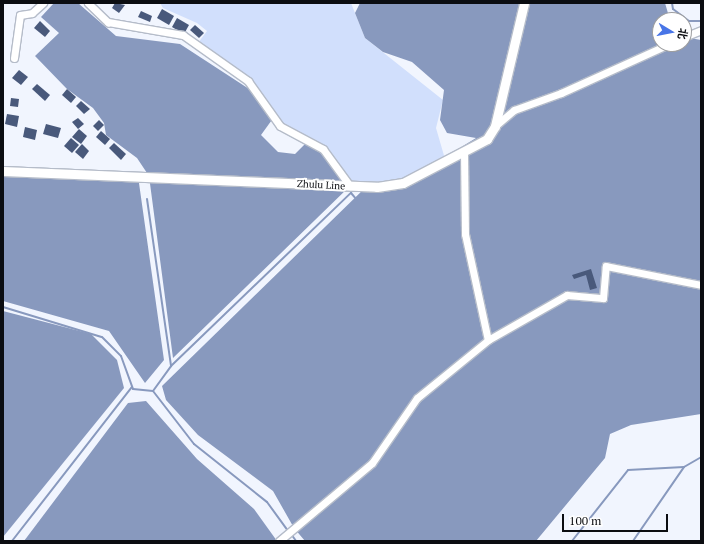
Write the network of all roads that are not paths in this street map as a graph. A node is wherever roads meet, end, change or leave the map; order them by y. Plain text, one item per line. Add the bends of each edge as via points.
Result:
1 (43, 3) edge
2 (88, 3) edge
3 (524, 3) edge
4 (652, 52) edge
5 (14, 58) dead end
6 (495, 126) junction
7 (464, 152) junction
8 (3, 171) edge
9 (350, 186) junction
10 (701, 285) edge
11 (488, 340) junction
12 (279, 541) edge

1 - 5 street via 32,13 20,15
2 - 9 street via 108,22 183,35 248,81 280,126 323,149
3 - 6 street, Zhulu Line
4 - 6 street via 562,93 514,110
6 - 7 street, Zhulu Line via 487,139
7 - 9 street, Zhulu Line via 403,183 377,187
7 - 11 street via 466,238
8 - 9 street, Zhulu Line
10 - 11 street via 606,266 603,298 567,295
11 - 12 street via 417,398 372,463

